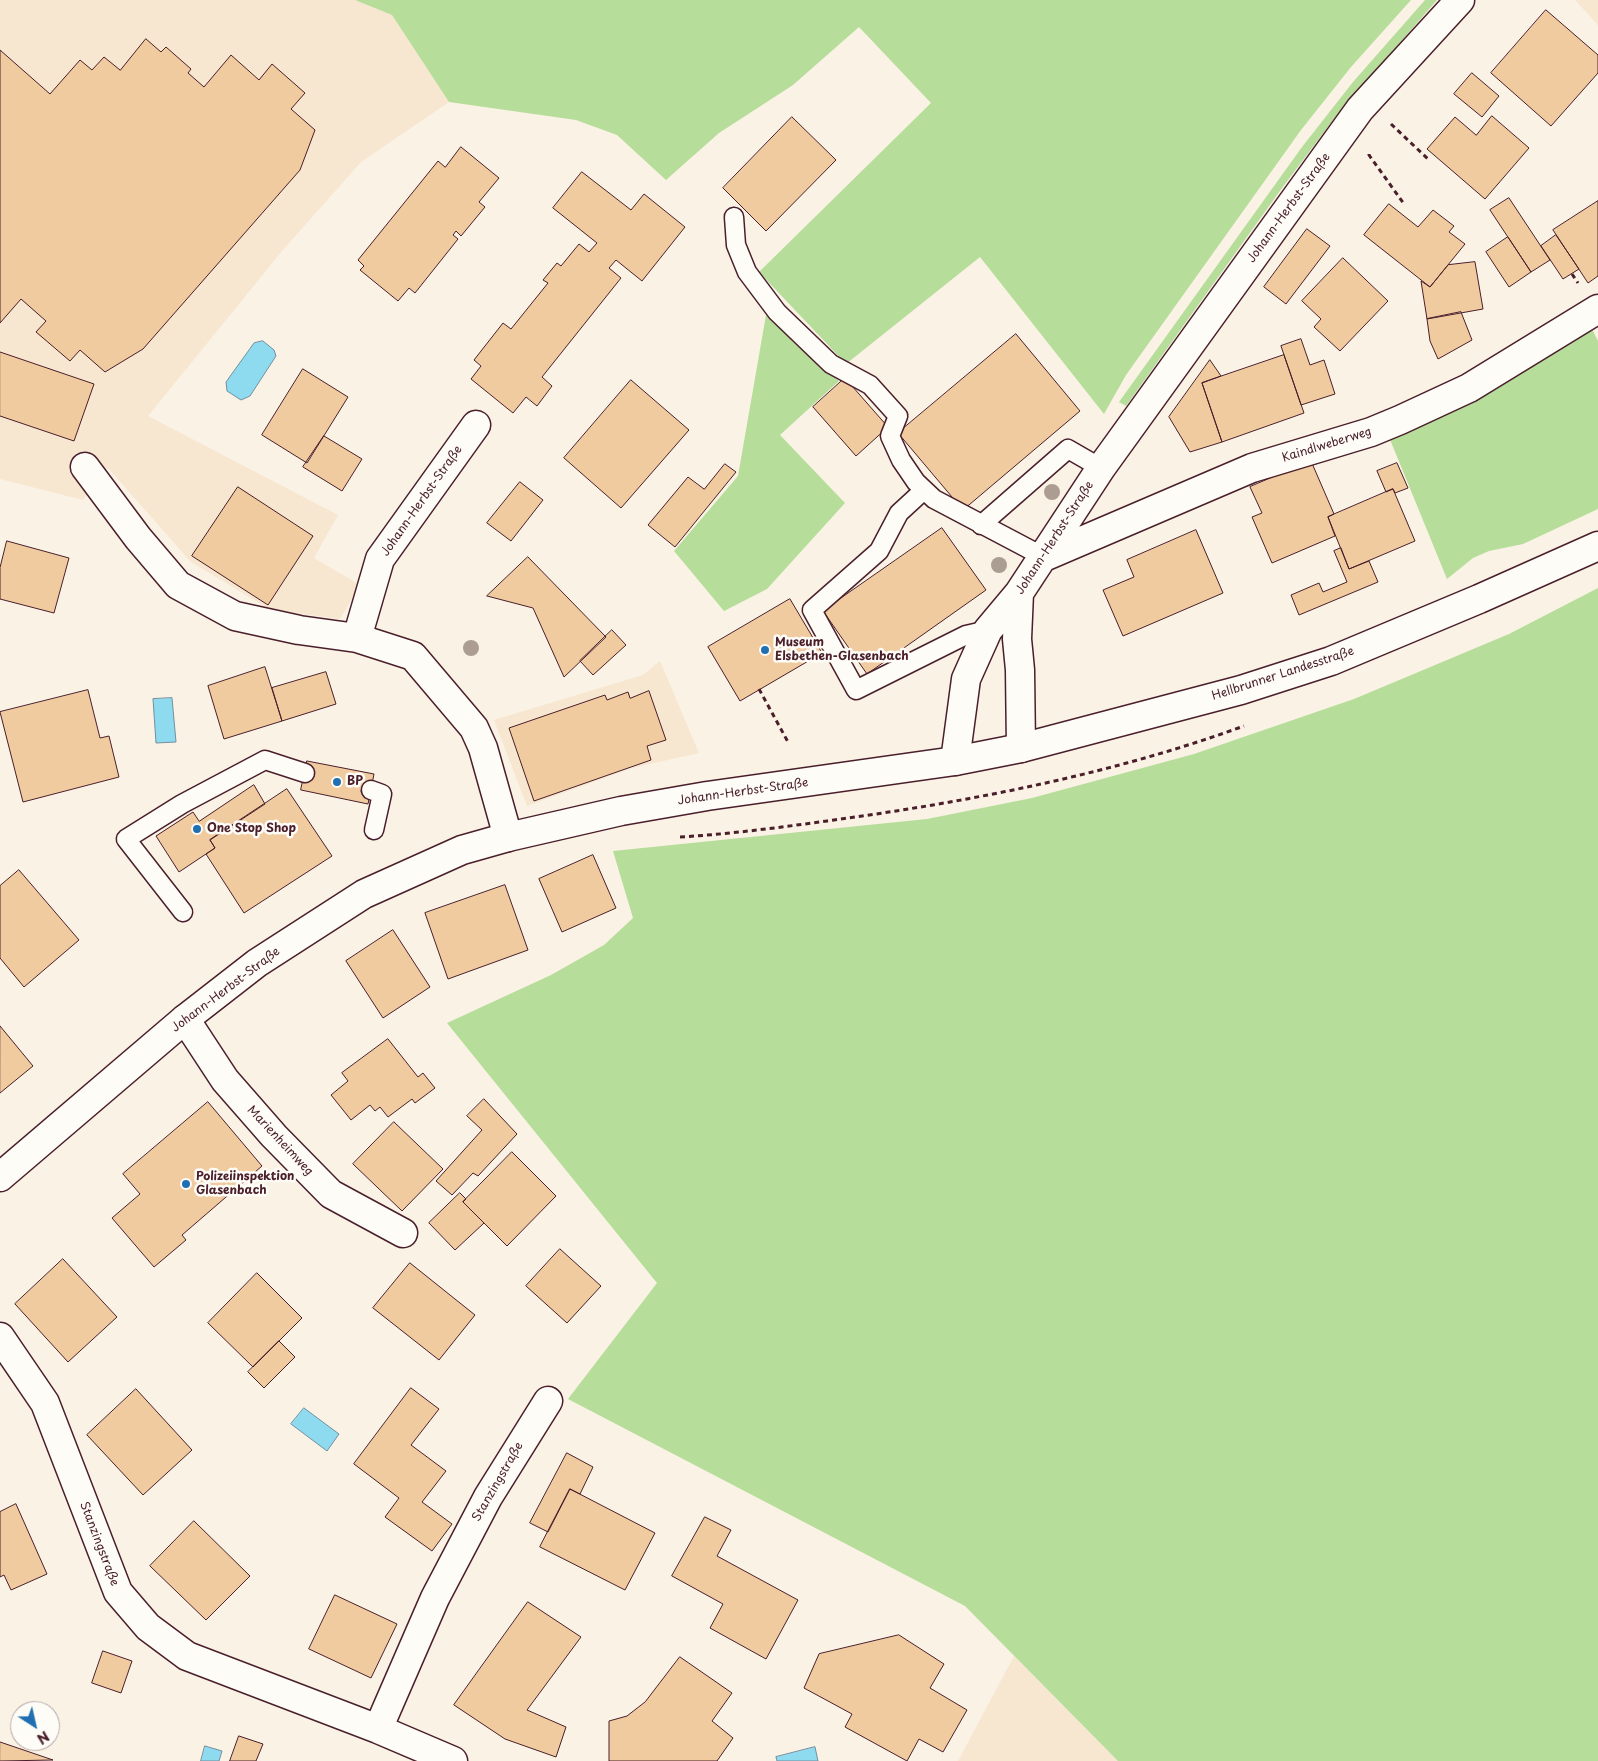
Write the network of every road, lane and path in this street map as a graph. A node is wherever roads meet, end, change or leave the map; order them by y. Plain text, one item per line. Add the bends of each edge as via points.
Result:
1 (1460, 0) edge
2 (1385, 119) dead end
3 (1373, 150) dead end
4 (1429, 160) dead end
5 (1404, 204) dead end
6 (734, 217) dead end
7 (1598, 309) edge
8 (476, 425) dead end
9 (85, 467) dead end
10 (1101, 468) junction
11 (924, 490) junction
12 (982, 525) junction
13 (1598, 546) edge
14 (1044, 557) junction
15 (1019, 593) junction
16 (988, 630) junction
17 (357, 638) junction
18 (759, 690) dead end
19 (788, 742) dead end
20 (1021, 748) junction
21 (955, 761) junction
22 (305, 772) dead end
23 (371, 790) dead end
24 (374, 830) dead end
25 (508, 837) junction
26 (183, 912) dead end
27 (185, 1019) junction
28 (0, 1177) edge
29 (403, 1233) dead end
30 (0, 1337) edge
31 (548, 1401) dead end
32 (378, 1729) junction
33 (454, 1761) edge

1 - 10 street, Johann-Herbst-Straße via 1360,109
2 - 4 path
3 - 5 path via 1368,155
6 - 11 lane via 736,245 746,272 777,312 831,364 870,385 898,416 890,436 901,460
7 - 14 street, Kaindlweberweg via 1469,388 1400,420 1252,468
8 - 17 street, Johann-Herbst-Straße via 380,559
9 - 17 street via 178,585 235,616
10 - 12 lane via 1068,449
10 - 14 street, Johann-Herbst-Straße
11 - 12 lane via 934,499
11 - 16 lane via 899,513 879,552 812,610 856,690 966,636
12 - 14 lane
13 - 20 street, Hellbrunner Landesstraße via 1331,661 1241,690
14 - 15 street, Johann-Herbst-Straße
15 - 16 street, Johann-Herbst-Straße
15 - 20 street via 1017,639
16 - 21 street, Johann-Herbst-Straße via 966,679
17 - 25 street via 413,656 474,728 483,748
18 - 19 path
20 - 21 street, Hellbrunner Landesstraße
21 - 25 street, Johann-Herbst-Straße via 668,803
22 - 26 lane via 265,760 182,804 126,839
23 - 24 lane via 382,794
25 - 27 street, Johann-Herbst-Straße via 462,850 364,894 257,963
27 - 28 street, Johann-Herbst-Straße
27 - 29 street, Marienheimweg via 225,1080 330,1194
30 - 32 street, Stanzingstraße via 45,1403 118,1592 148,1627 187,1656
31 - 32 street, Stanzingstraße via 488,1497 440,1589
32 - 33 street, Stanzingstraße

